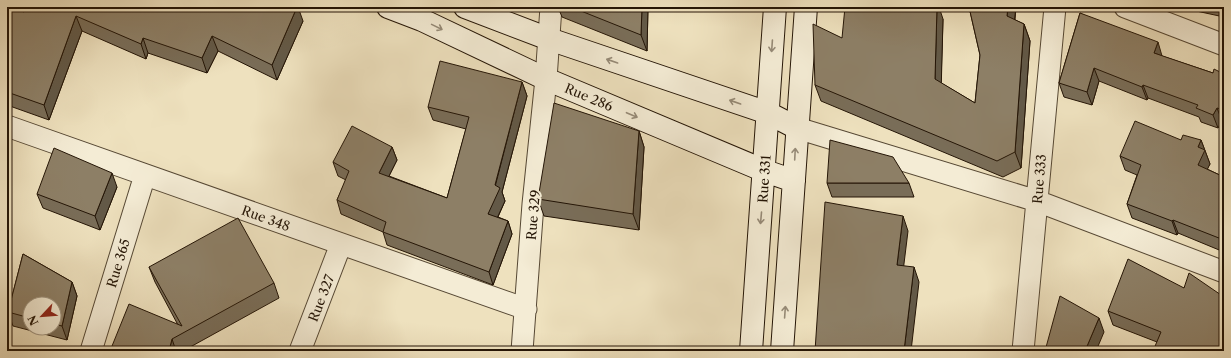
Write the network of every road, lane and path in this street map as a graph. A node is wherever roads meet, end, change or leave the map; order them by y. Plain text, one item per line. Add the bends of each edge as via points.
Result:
1 (388, 7) edge
2 (465, 7) edge
3 (551, 7) edge
4 (775, 7) edge
5 (806, 7) edge
6 (1055, 7) edge
7 (1134, 9) edge
8 (549, 39) junction
9 (1224, 45) edge
10 (546, 79) junction
11 (768, 114) junction
12 (7, 126) edge
13 (797, 128) junction
14 (765, 171) junction
15 (145, 175) junction
16 (794, 181) junction
17 (1037, 202) junction
18 (342, 244) junction
19 (1224, 272) edge
20 (526, 309) junction
21 (91, 351) edge
22 (300, 351) edge
23 (522, 351) edge
24 (750, 351) edge
25 (782, 351) edge
26 (1023, 351) edge

1 -> 10 street, Rue 286 via 422,20
2 - 8 street
3 - 8 street, Rue 329
4 -> 11 street, Rue 331
5 - 13 street
6 - 17 street, Rue 333
7 - 9 street
8 - 10 street, Rue 329
11 -> 8 street
10 -> 14 street, Rue 286
10 - 20 street, Rue 329 via 533,204
11 - 13 street
11 - 14 street, Rue 331
12 - 15 street, Rue 348
16 -> 13 street
13 - 17 street
14 - 16 street, Rue 286
14 -> 24 street, Rue 331
15 - 18 street, Rue 348
15 - 21 street, Rue 365
25 -> 16 street
17 - 19 street
17 - 26 street, Rue 333
18 - 20 street, Rue 348
18 - 22 street, Rue 327
20 - 23 street, Rue 329

